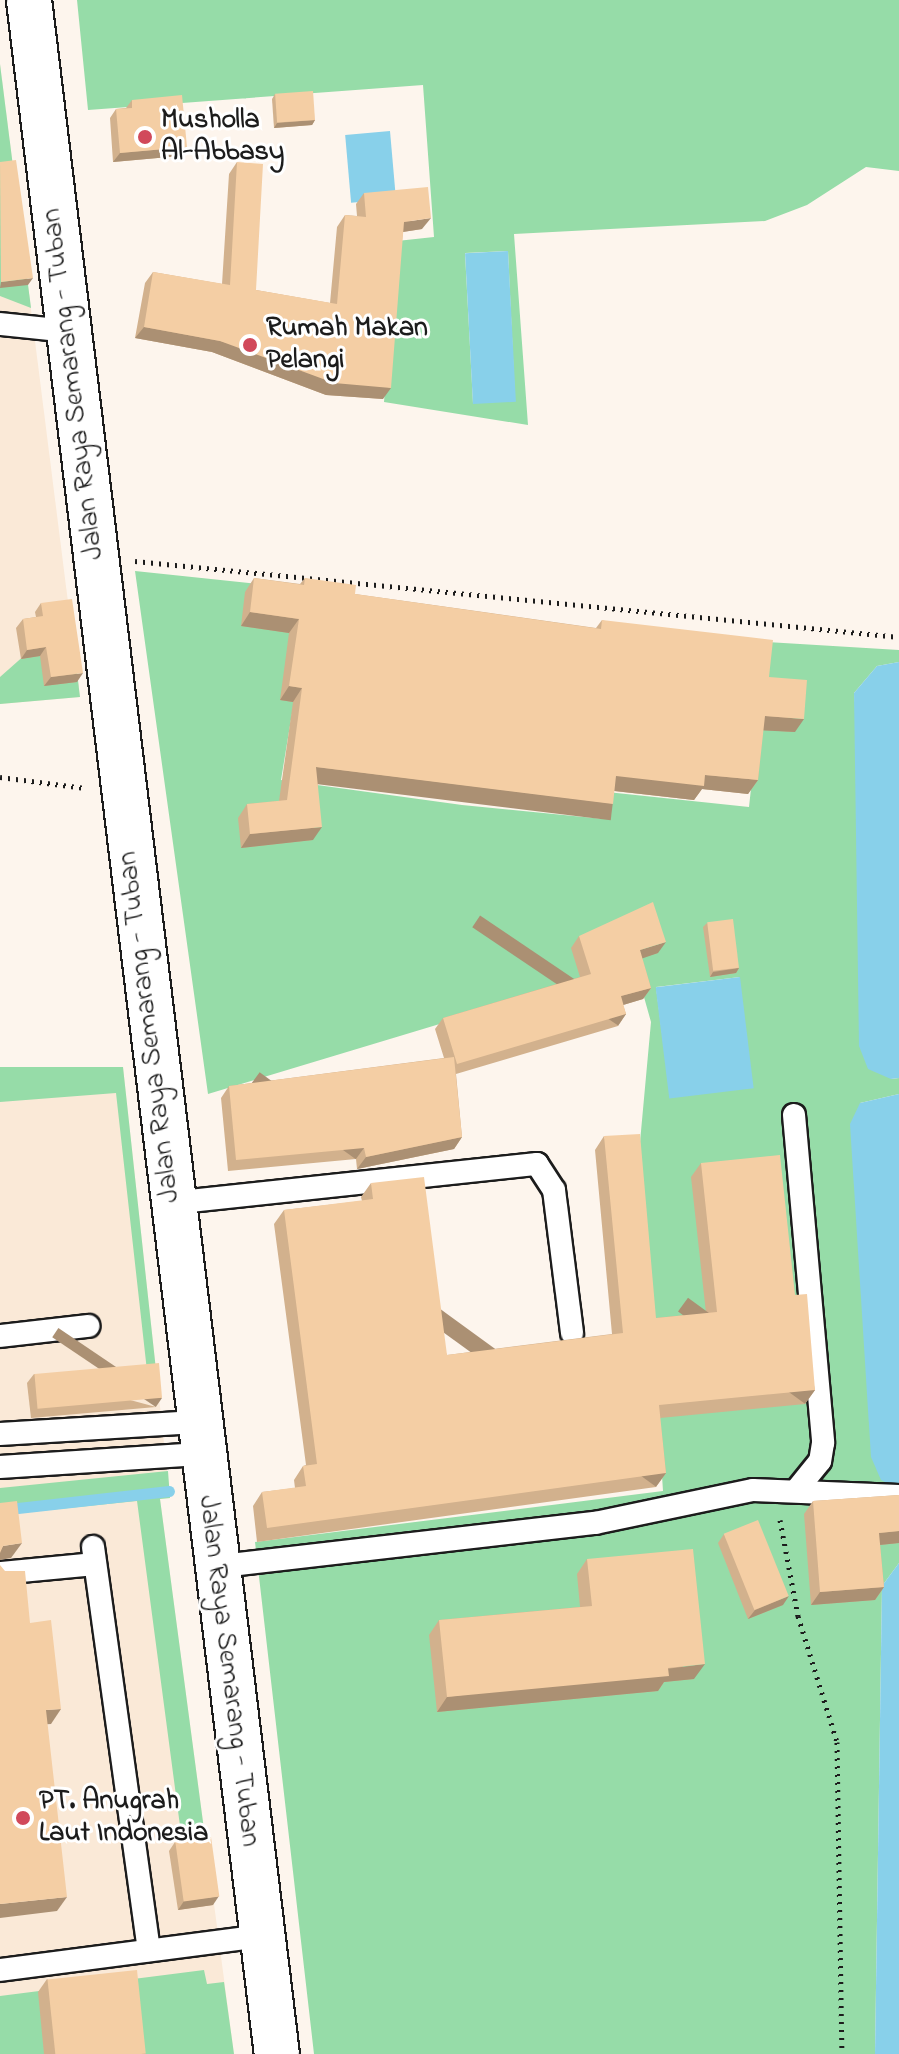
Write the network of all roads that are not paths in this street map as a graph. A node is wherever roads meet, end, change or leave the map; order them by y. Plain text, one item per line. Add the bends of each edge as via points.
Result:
1 (29, 0) edge
2 (0, 324) edge
3 (68, 331) junction
4 (794, 1115) dead end
5 (171, 1203) junction
6 (88, 1326) dead end
7 (572, 1333) dead end
8 (0, 1336) edge
9 (0, 1434) edge
10 (198, 1438) junction
11 (0, 1467) edge
12 (798, 1488) junction
13 (899, 1496) edge
14 (213, 1567) junction
15 (0, 1573) edge
16 (263, 1936) junction
17 (149, 1950) junction
18 (0, 1970) edge
19 (277, 2054) edge

1 - 3 highway, Jalan Raya Semarang - Tuban
2 - 3 lane
3 - 5 highway, Jalan Raya Semarang - Tuban
4 - 12 lane via 823,1443 820,1461
5 - 7 lane via 537,1164 554,1190
5 - 10 highway, Jalan Raya Semarang - Tuban
6 - 8 lane
9 - 10 lane
10 - 11 lane
10 - 14 highway, Jalan Raya Semarang - Tuban
12 - 13 lane
12 - 14 lane via 495,1536
14 - 16 highway, Jalan Raya Semarang - Tuban
15 - 17 lane via 94,1556
16 - 17 lane
16 - 19 highway, Jalan Raya Semarang - Tuban
17 - 18 lane

